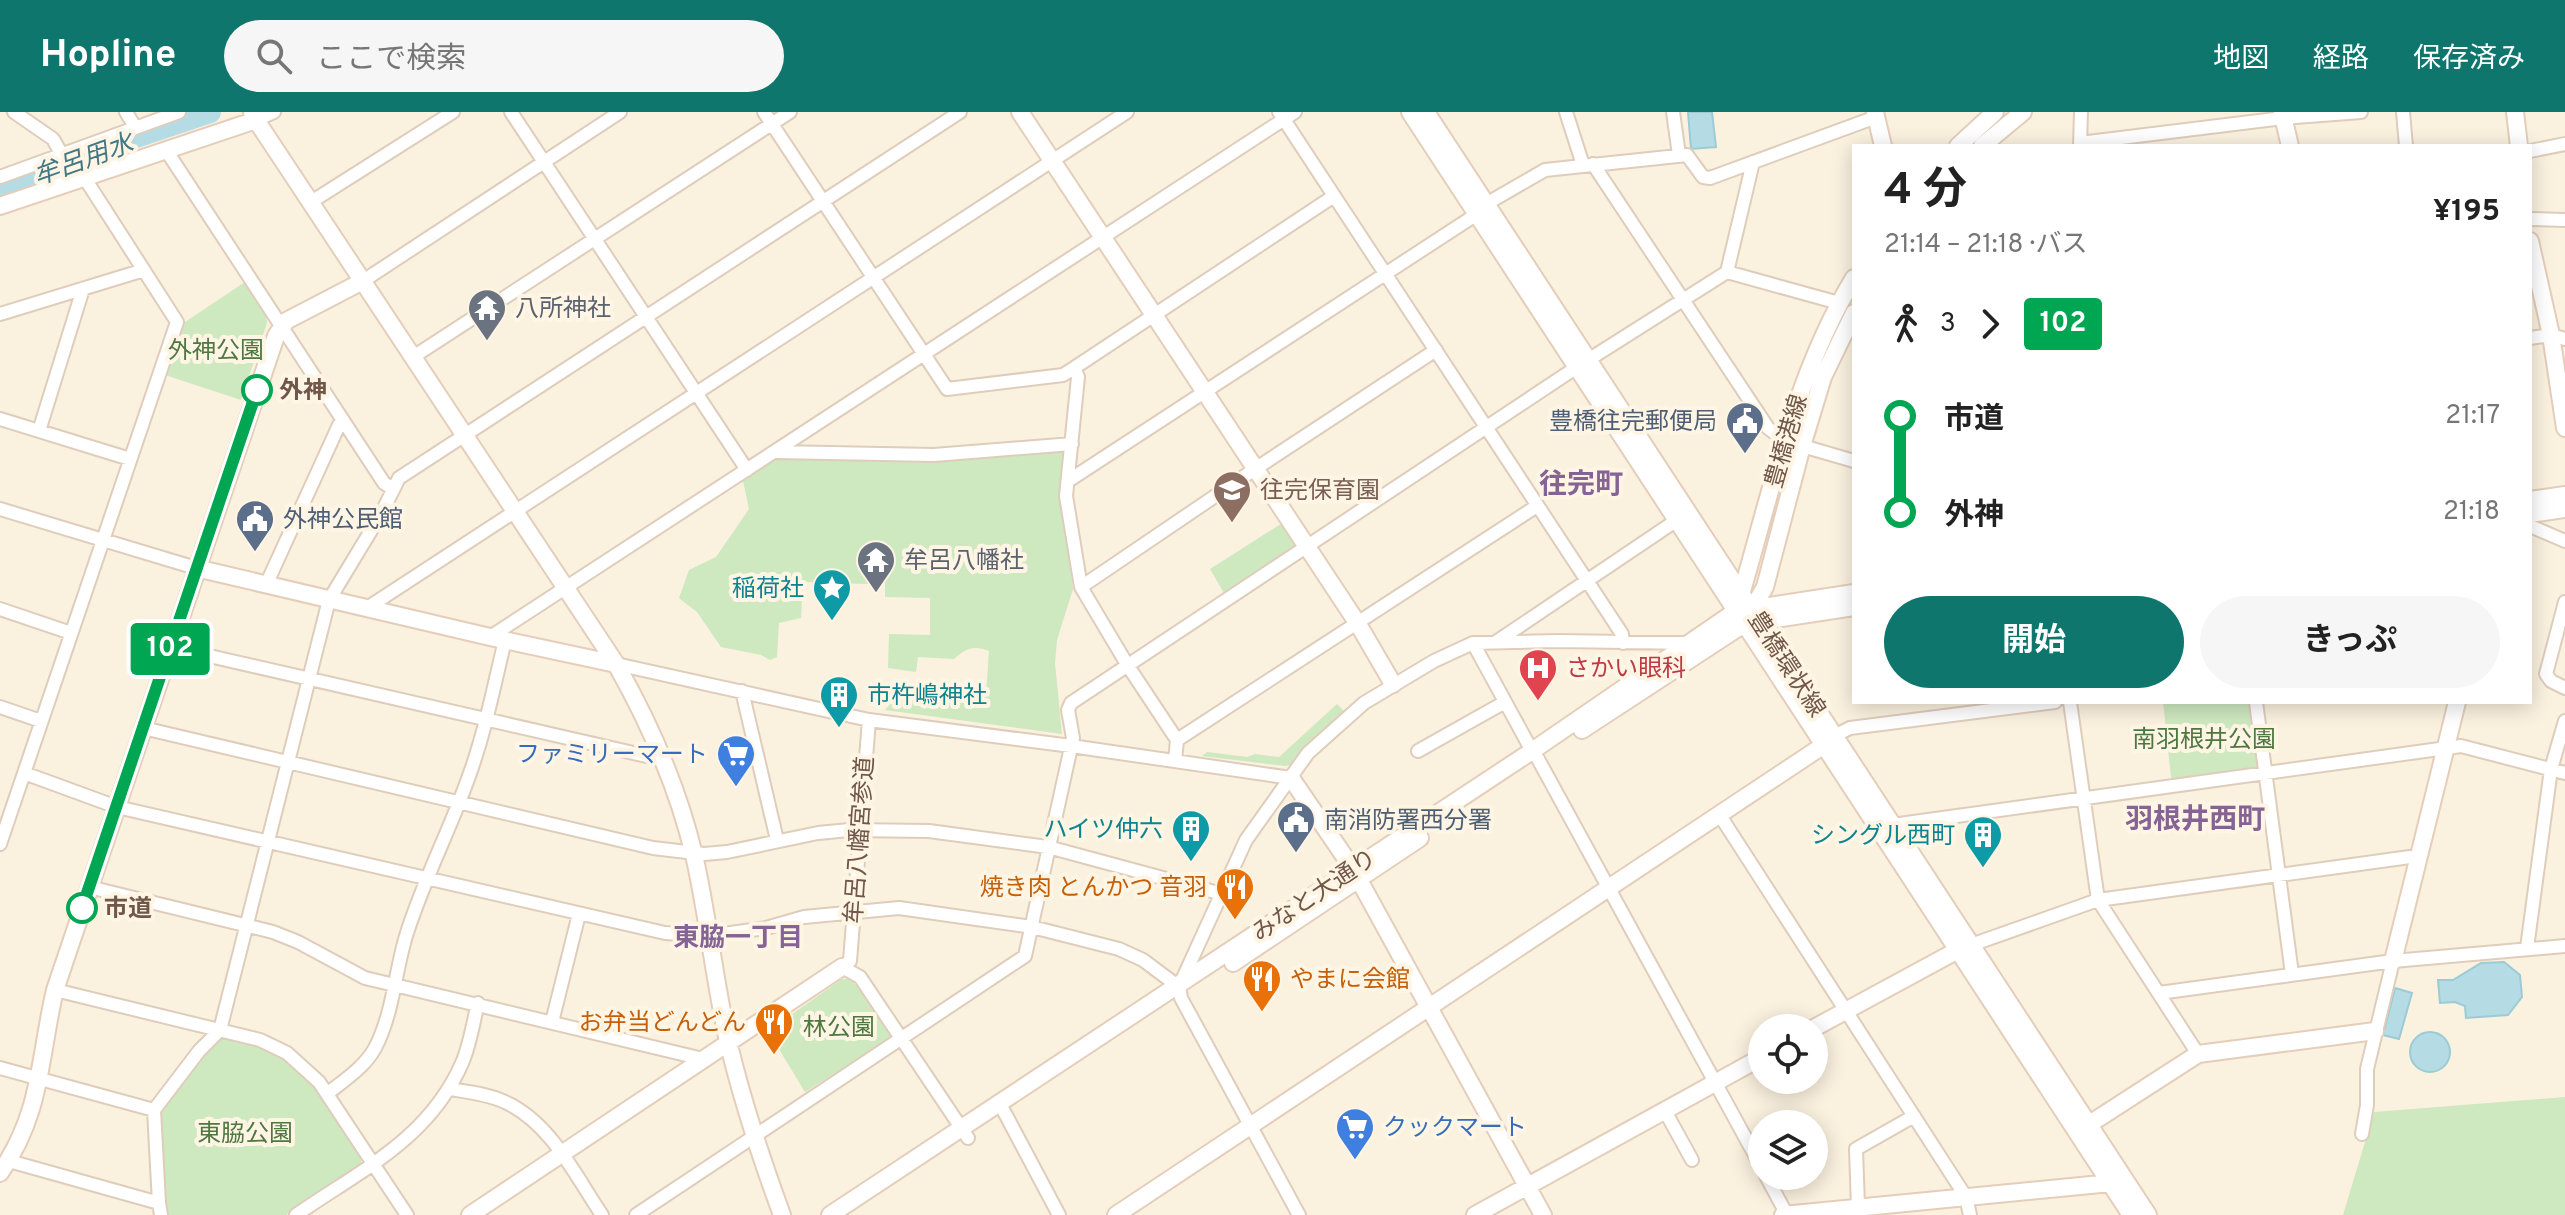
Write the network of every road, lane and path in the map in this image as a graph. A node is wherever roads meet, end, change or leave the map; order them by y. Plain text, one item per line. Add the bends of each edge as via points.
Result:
1 (14, 112) edge
2 (126, 112) edge
3 (179, 112) edge
4 (274, 112) edge
5 (453, 112) edge
6 (511, 112) edge
7 (620, 112) edge
8 (764, 112) edge
9 (790, 112) edge
10 (960, 112) edge
11 (1020, 112) edge
12 (1127, 112) edge
13 (1410, 112) edge
14 (1426, 112) edge
15 (1566, 112) edge
16 (1673, 112) edge
17 (2023, 112) edge
18 (2081, 112) edge
19 (2361, 112) edge
20 (2403, 112) edge
21 (2515, 112) edge
22 (1286, 114) edge
23 (1875, 114) edge
24 (1990, 114) edge
25 (253, 115) edge
26 (2282, 115) edge
27 (772, 124) junction
28 (135, 127) junction
29 (1882, 144) edge
30 (1960, 144) edge
31 (1984, 144) edge
32 (2080, 144) edge
33 (2289, 144) edge
34 (2406, 144) edge
35 (2519, 144) edge
36 (2565, 144) edge
37 (166, 150) junction
38 (2532, 151) edge
39 (62, 155) junction
40 (1679, 155) junction
41 (1051, 160) junction
42 (544, 162) junction
43 (1753, 162) junction
44 (1588, 164) junction
45 (0, 177) edge
46 (84, 177) junction
47 (1334, 196) junction
48 (823, 200) junction
49 (311, 202) junction
50 (0, 206) edge
51 (1482, 209) junction
52 (2532, 219) edge
53 (2565, 220) edge
54 (1103, 237) junction
55 (594, 238) junction
56 (2532, 248) edge
57 (144, 270) junction
58 (1727, 272) junction
59 (1385, 273) junction
60 (874, 277) junction
61 (363, 281) junction
62 (1852, 281) edge
63 (83, 289) junction
64 (1683, 298) junction
65 (1839, 303) junction
66 (0, 314) edge
67 (1153, 314) junction
68 (645, 317) junction
69 (1852, 317) edge
70 (281, 325) junction
71 (2558, 337) edge
72 (2532, 338) edge
73 (1436, 350) junction
74 (923, 355) junction
75 (413, 357) junction
76 (1582, 363) junction
77 (1074, 368) junction
78 (1205, 392) junction
79 (696, 393) junction
80 (0, 419) edge
81 (344, 422) junction
82 (1488, 428) junction
83 (2565, 428) edge
84 (39, 431) junction
85 (464, 435) junction
86 (1072, 444) junction
87 (1794, 444) junction
88 (774, 452) junction
89 (130, 459) junction
90 (1852, 460) edge
91 (1255, 469) junction
92 (747, 470) junction
93 (1068, 481) junction
94 (393, 489) junction
95 (2565, 495) edge
96 (2532, 500) edge
97 (1537, 506) junction
98 (0, 509) edge
99 (2565, 509) edge
100 (515, 513) junction
101 (2532, 514) edge
102 (1677, 520) junction
103 (2532, 527) edge
104 (102, 540) junction
105 (2565, 541) edge
106 (1307, 546) junction
107 (196, 568) junction
108 (1587, 581) junction
109 (266, 585) junction
110 (1081, 587) junction
111 (565, 589) junction
112 (1852, 593) edge
113 (1741, 594) junction
114 (329, 600) junction
115 (2565, 602) edge
116 (1852, 607) edge
117 (367, 608) junction
118 (0, 609) edge
119 (1748, 616) junction
120 (1358, 624) junction
121 (71, 633) junction
122 (497, 639) junction
123 (1496, 642) junction
124 (1473, 643) junction
125 (1623, 643) junction
126 (1693, 643) junction
127 (170, 647) junction
128 (616, 664) junction
129 (1128, 666) junction
130 (311, 681) junction
131 (1393, 684) junction
132 (2565, 688) edge
133 (742, 691) junction
134 (1505, 702) junction
135 (2039, 704) edge
136 (2070, 704) edge
137 (2256, 704) edge
138 (2457, 704) edge
139 (0, 707) edge
140 (869, 720) junction
141 (41, 721) junction
142 (486, 721) junction
143 (2565, 721) edge
144 (143, 728) junction
145 (1177, 740) junction
146 (1829, 740) junction
147 (1071, 746) junction
148 (2446, 749) junction
149 (1418, 751) dead end
150 (1535, 755) junction
151 (664, 760) junction
152 (1175, 761) junction
153 (289, 763) junction
154 (2551, 769) junction
155 (24, 773) junction
156 (2565, 773) edge
157 (2266, 774) junction
158 (1291, 778) junction
159 (2083, 799) junction
160 (459, 803) junction
161 (117, 807) junction
162 (5, 809) edge
163 (1719, 814) junction
164 (1892, 825) junction
165 (860, 829) junction
166 (777, 840) junction
167 (269, 843) junction
168 (0, 844) edge
169 (1048, 847) junction
170 (694, 854) junction
171 (2418, 859) junction
172 (1356, 874) junction
173 (2279, 875) junction
174 (426, 880) junction
175 (89, 887) junction
176 (1608, 889) junction
177 (1222, 894) junction
178 (2098, 900) junction
179 (853, 911) junction
180 (579, 914) junction
181 (248, 925) junction
182 (1032, 927) junction
183 (709, 936) junction
184 (2565, 946) edge
185 (1964, 947) junction
186 (2527, 948) junction
187 (2393, 961) junction
188 (846, 964) junction
189 (2292, 974) junction
190 (393, 985) junction
191 (55, 990) junction
192 (1180, 992) junction
193 (2159, 993) junction
194 (478, 1003) junction
195 (1430, 1007) junction
196 (1846, 1010) junction
197 (1828, 1020) edge
198 (552, 1022) junction
199 (220, 1030) junction
200 (2375, 1031) junction
201 (901, 1039) junction
202 (729, 1042) junction
203 (2198, 1054) junction
204 (703, 1059) junction
205 (1748, 1065) edge
206 (0, 1068) edge
207 (41, 1078) junction
208 (1716, 1082) junction
209 (450, 1089) junction
210 (327, 1094) junction
211 (1002, 1109) junction
212 (154, 1110) junction
213 (1665, 1111) junction
214 (1914, 1116) junction
215 (1250, 1125) junction
216 (2088, 1125) junction
217 (965, 1134) junction
218 (2362, 1134) dead end
219 (753, 1136) junction
220 (1748, 1142) edge
221 (562, 1154) junction
222 (1692, 1160) dead end
223 (374, 1164) junction
224 (5, 1167) edge
225 (2117, 1185) junction
226 (1528, 1187) junction
227 (1773, 1190) edge
228 (1966, 1197) junction
229 (1858, 1207) junction
230 (160, 1209) edge
231 (1785, 1214) edge
232 (296, 1215) edge
233 (407, 1215) edge
234 (470, 1215) edge
235 (602, 1215) edge
236 (636, 1215) edge
237 (782, 1215) edge
238 (830, 1215) edge
239 (851, 1215) edge
240 (1059, 1215) edge
241 (1116, 1215) edge
242 (1299, 1215) edge
243 (1475, 1215) edge
244 (1543, 1215) edge
245 (1970, 1215) edge
246 (2131, 1215) edge
247 (2148, 1215) edge

1 - 39 street via 53,139
2 - 28 street
3 - 28 street
4 - 25 street
5 - 49 street
6 - 42 street
7 - 42 street
8 - 27 street
9 - 27 street
10 - 48 street
11 - 41 street
12 - 41 street
13 - 51 street, 豊橋環状線
14 - 51 street, 豊橋環状線
15 - 44 street
16 - 40 street
17 - 31 street
18 - 32 street
19 - 26 street
20 - 34 street
21 - 35 street
22 - 47 street
22 - 54 street
23 - 29 street
23 - 43 street
24 - 30 street
25 - 37 street
25 - 49 street
26 - 32 street
26 - 33 street
27 - 48 street
27 - 55 street
28 - 39 street
36 - 38 street
37 - 46 street
37 - 70 street
39 - 45 street
40 - 43 street via 1687,155 1703,177 1710,178
40 - 44 street
41 - 54 street
41 - 60 street
42 - 55 street
42 - 61 street
43 - 58 street
44 - 51 street via 1545,170
44 - 64 street
46 - 50 street
46 - 57 street
47 - 59 street
47 - 67 street
48 - 60 street
48 - 68 street
49 - 61 street
51 - 59 street
51 - 76 street, 豊橋環状線
52 - 53 street
54 - 67 street
54 - 74 street
55 - 68 street
55 - 75 street
56 - 71 street
57 - 63 street
57 - 89 street via 177,322
58 - 64 street
58 - 65 street
59 - 73 street
59 - 78 street
60 - 74 street
60 - 79 street
61 - 70 street
61 - 75 street
62 - 65 street, 豊橋港線
63 - 66 street
63 - 84 street
64 - 76 street
64 - 87 street via 1768,428
65 - 87 street, 豊橋港線 via 1807,374
67 - 77 street
67 - 78 street
68 - 79 street
68 - 85 street
69 - 87 street, 豊橋港線
70 - 81 street
70 - 107 street
71 - 72 street
71 - 83 street
73 - 82 street
73 - 91 street
74 - 77 street via 947,389 1063,375
74 - 88 street
75 - 85 street
76 - 82 street
76 - 102 street, 豊橋環状線
76 - 113 street, 豊橋環状線
77 - 86 street via 1078,377
78 - 91 street
78 - 93 street
79 - 92 street
79 - 100 street
80 - 84 street
81 - 94 street
81 - 109 street
82 - 97 street
82 - 106 street
84 - 89 street
85 - 94 street via 399,478
85 - 100 street
86 - 88 street via 934,455
86 - 93 street
87 - 90 street
87 - 113 street, 豊橋港線
87 - 119 street, 豊橋港線 via 1765,587
88 - 92 street
89 - 104 street
91 - 106 street
91 - 110 street
92 - 111 street
93 - 110 street
94 - 114 street
95 - 96 street
97 - 108 street
97 - 120 street
98 - 104 street
99 - 101 street
100 - 111 street
100 - 117 street
102 - 108 street
102 - 119 street, 豊橋環状線
103 - 105 street
104 - 107 street
104 - 121 street
106 - 120 street
106 - 129 street
107 - 109 street
107 - 127 street
108 - 123 street
108 - 125 street
109 - 114 street
110 - 129 street
111 - 122 street
111 - 128 street
112 - 119 street, みなと大通り
113 - 119 street, 豊橋港線
114 - 117 street
114 - 130 street
115 - 132 street via 2546,674
116 - 119 street, みなと大通り
117 - 122 street
118 - 121 street
119 - 126 street, みなと大通り
119 - 146 street, 豊橋環状線
119 - 150 street, みなと大通り
120 - 131 street
120 - 145 street
121 - 141 street
122 - 128 street
122 - 142 street
123 - 124 street
123 - 125 street
124 - 131 street
124 - 134 street
125 - 126 street
126 - 150 street, みなと大通り
127 - 130 street
127 - 144 street
128 - 133 street
128 - 151 street
129 - 145 street
129 - 147 street via 1071,703
130 - 142 street
130 - 153 street
131 - 158 street via 1332,729
133 - 140 street
133 - 166 street
134 - 149 street
134 - 150 street
135 - 146 street via 1850,728
136 - 159 street
137 - 157 street
138 - 148 street
139 - 141 street
140 - 147 street
140 - 165 street, 牟呂八幡宮参道
141 - 155 street
142 - 151 street
142 - 160 street
143 - 154 street
144 - 153 street
144 - 161 street
145 - 152 street
146 - 163 street
146 - 164 street, 豊橋環状線
146 - 185 street, 豊橋環状線
147 - 152 street
147 - 169 street
148 - 154 street via 2461,746
148 - 157 street
148 - 171 street
150 - 172 street, みなと大通り
150 - 176 street
151 - 170 street
152 - 158 street
153 - 160 street
153 - 167 street
154 - 156 street
154 - 186 street
155 - 161 street
155 - 162 street
157 - 159 street
157 - 173 street
158 - 172 street
158 - 177 street via 1246,840
159 - 164 street
159 - 178 street
160 - 170 street
160 - 174 street
161 - 167 street
161 - 175 street
162 - 168 street
163 - 176 street
163 - 196 street
164 - 185 street, 豊橋環状線
165 - 166 street
165 - 169 street via 929,831
165 - 179 street, 牟呂八幡宮参道
166 - 170 street
167 - 174 street
167 - 181 street
169 - 177 street
169 - 182 street
170 - 183 street
171 - 173 street
171 - 187 street
172 - 192 street, みなと大通り
172 - 195 street
173 - 178 street
173 - 189 street
174 - 180 street
174 - 190 street
175 - 181 street
175 - 191 street
176 - 195 street
176 - 208 street
177 - 192 street
178 - 185 street
178 - 193 street
179 - 182 street via 899,908
179 - 183 street
179 - 188 street, 牟呂八幡宮参道
180 - 183 street via 665,933
180 - 198 street
181 - 190 street via 298,942 365,978
181 - 199 street
182 - 192 street via 1119,949 1143,960
182 - 201 street via 1025,956
183 - 202 street
184 - 186 street
185 - 196 street
185 - 216 street, 豊橋環状線
185 - 225 street, 豊橋環状線
186 - 187 street
187 - 189 street
187 - 200 street
188 - 201 street
188 - 202 street
189 - 193 street
190 - 194 street
190 - 210 street via 370,1056
191 - 199 street
191 - 207 street
192 - 211 street, みなと大通り
192 - 215 street
193 - 203 street
194 - 198 street
194 - 209 street via 464,1061
195 - 215 street
195 - 226 street
196 - 197 street
196 - 214 street
198 - 204 street
199 - 210 street via 274,1045 303,1065
199 - 212 street
200 - 203 street
200 - 218 street
201 - 217 street
201 - 219 street
202 - 204 street
202 - 219 street
203 - 216 street
204 - 221 street
205 - 208 street
206 - 207 street
207 - 212 street
207 - 224 street via 28,1121
208 - 213 street
208 - 220 street
209 - 221 street via 495,1098 520,1110
209 - 223 street via 426,1121
210 - 223 street
211 - 217 street, みなと大通り
211 - 240 street
212 - 230 street
213 - 222 street
213 - 226 street
214 - 228 street
214 - 229 street via 1856,1149
215 - 241 street
215 - 242 street
216 - 225 street, 豊橋環状線
217 - 238 street, みなと大通り
217 - 239 street, みなと大通り
219 - 236 street
219 - 237 street
221 - 234 street
221 - 235 street
223 - 232 street
223 - 233 street
224 - 230 street
225 - 228 street
225 - 246 street, 豊橋環状線
225 - 247 street, 豊橋環状線
226 - 243 street
226 - 244 street
227 - 231 street
228 - 229 street
228 - 245 street
229 - 231 street

